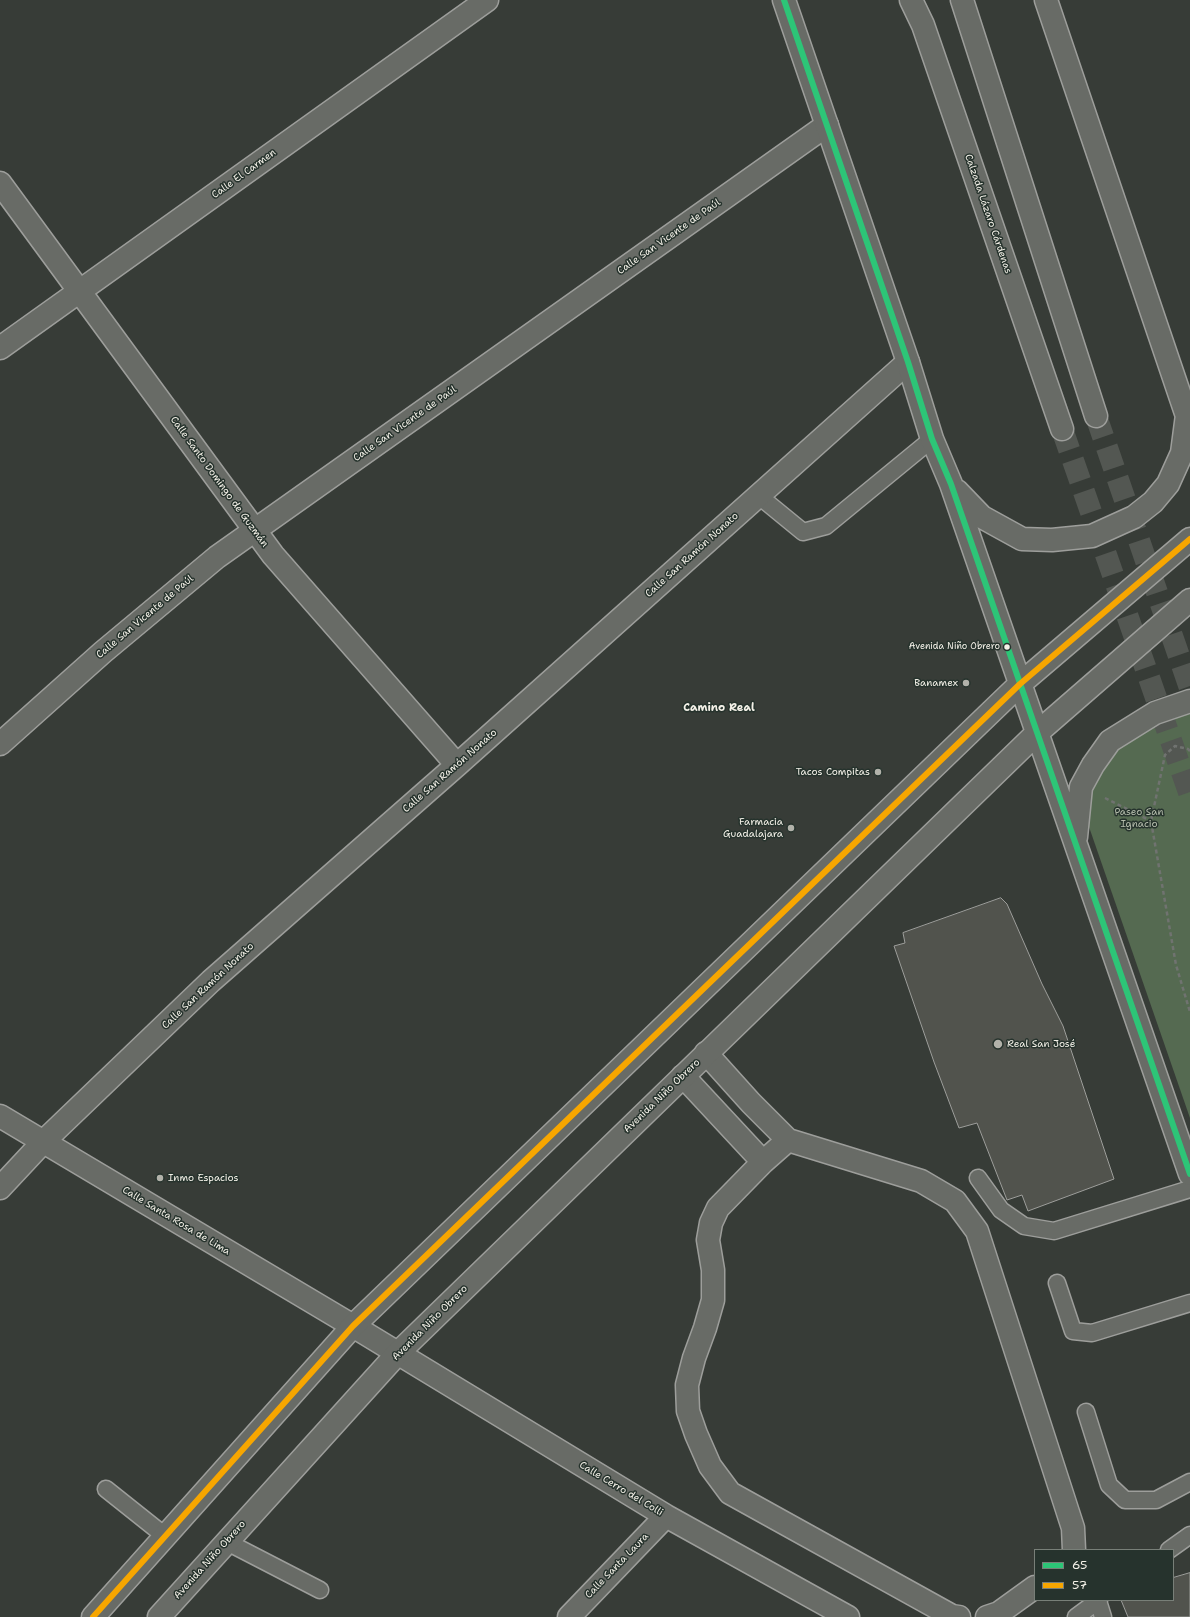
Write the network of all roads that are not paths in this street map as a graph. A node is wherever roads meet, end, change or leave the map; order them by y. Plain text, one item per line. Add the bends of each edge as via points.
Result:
1 (487, 0) edge
2 (784, 0) edge
3 (911, 0) edge
4 (962, 0) edge
5 (1046, 0) edge
6 (827, 125) junction
7 (0, 183) edge
8 (79, 291) junction
9 (0, 348) edge
10 (908, 362) junction
11 (1096, 416) tunnel mouth
12 (1188, 420) edge
13 (1062, 429) tunnel mouth
14 (932, 439) junction
15 (951, 484) junction
16 (759, 496) junction
17 (255, 530) junction
18 (1190, 539) edge
19 (1190, 600) edge
20 (1020, 684) junction
21 (1190, 701) edge
22 (1037, 733) junction
23 (0, 744) edge
24 (457, 765) junction
25 (1076, 844) junction
26 (706, 1053) junction
27 (683, 1076) junction
28 (0, 1116) edge
29 (788, 1140) junction
30 (43, 1142) junction
31 (763, 1162) junction
32 (1190, 1174) edge
33 (978, 1178) dead end
34 (0, 1188) edge
35 (1190, 1189) edge
36 (1057, 1283) dead end
37 (1190, 1304) edge
38 (353, 1326) junction
39 (398, 1353) junction
40 (1086, 1412) dead end
41 (1190, 1482) edge
42 (106, 1489) dead end
43 (666, 1516) junction
44 (1190, 1535) edge
45 (165, 1536) junction
46 (227, 1542) junction
47 (1074, 1549) edge
48 (1170, 1549) edge
49 (1034, 1588) edge
50 (320, 1590) dead end
51 (1098, 1601) edge
52 (1099, 1601) edge
53 (93, 1617) edge
54 (159, 1617) edge
55 (569, 1617) edge
56 (848, 1617) edge
57 (959, 1617) edge
58 (987, 1617) edge
59 (1076, 1617) edge
60 (1103, 1617) edge

1 - 8 main road, Calle El Carmen
2 - 6 main road
3 - 13 main road, Calzada Lázaro Cárdenas via 923,25
4 - 11 main road
5 - 12 main road
6 - 10 main road
6 - 17 main road, Calle San Vicente de Paúl
7 - 8 main road, Calle Santo Domingo de Guzmán
8 - 9 main road, Calle El Carmen
8 - 17 main road, Calle Santo Domingo de Guzmán
10 - 14 main road
10 - 16 main road, Calle San Ramón Nonato
12 - 15 main road via 1182,453 1168,484 1153,502 1134,517 1092,536 1052,540 1022,539 982,517
14 - 15 main road
14 - 16 lane via 826,526 803,532
15 - 20 main road
16 - 24 main road, Calle San Ramón Nonato
17 - 23 main road, Calle San Vicente de Paúl via 217,557 103,652
17 - 24 main road, Calle Santo Domingo de Guzmán via 273,555
18 - 20 main road
19 - 22 main road, Avenida Niño Obrero
20 - 22 main road
20 - 38 main road
21 - 25 main road via 1155,713 1110,741 1093,765 1082,787
22 - 25 main road
22 - 26 main road, Avenida Niño Obrero
24 - 30 main road, Calle San Ramón Nonato via 211,981
25 - 32 main road
26 - 27 main road, Avenida Niño Obrero
26 - 29 main road
27 - 31 main road
27 - 39 main road, Avenida Niño Obrero
28 - 30 main road, Calle Santa Rosa de Lima
29 - 31 main road
29 - 47 main road via 921,1181 955,1201 977,1231 1073,1528
30 - 34 main road, Calle San Ramón Nonato
30 - 38 main road, Calle Santa Rosa de Lima
31 - 57 main road via 718,1208 711,1223 708,1240 713,1270 713,1300 687,1385 688,1411 696,1434 710,1466 730,1494 952,1616
33 - 35 lane via 1001,1210 1024,1226 1054,1231
36 - 37 lane via 1073,1331 1092,1333
38 - 39 main road, Calle Santa Rosa de Lima
38 - 45 main road
39 - 43 main road, Calle Cerro del Colli
39 - 46 main road, Avenida Niño Obrero
40 - 41 lane via 1109,1485 1125,1500 1156,1500
42 - 45 lane
43 - 55 main road, Calle Santa Laura
43 - 56 main road, Calle Cerro del Colli
44 - 48 lane
45 - 53 main road
46 - 50 lane
46 - 54 main road, Avenida Niño Obrero
49 - 58 main road via 999,1613
51 - 59 lane
52 - 60 lane

